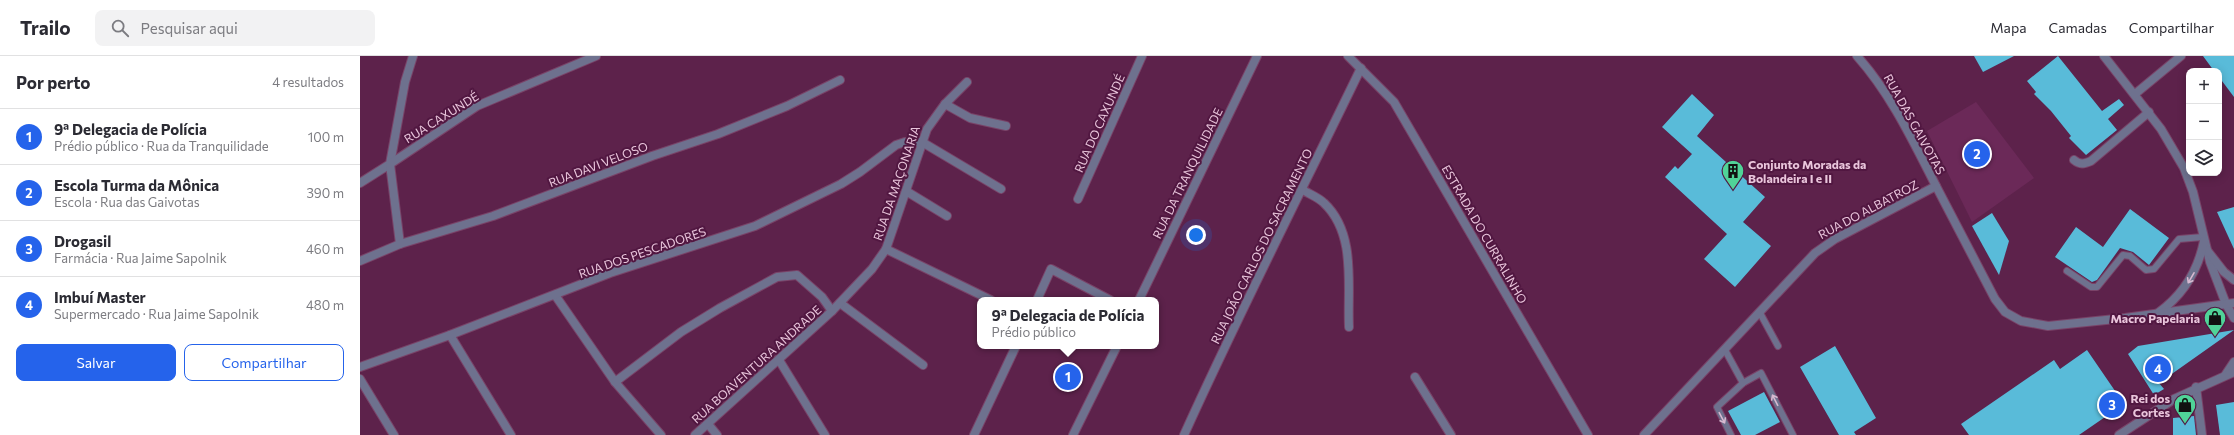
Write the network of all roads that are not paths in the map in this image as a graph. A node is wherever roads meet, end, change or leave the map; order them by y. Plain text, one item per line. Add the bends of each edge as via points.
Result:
1 (413, 56) edge
2 (596, 56) edge
3 (1142, 56) edge
4 (1257, 56) edge
5 (1348, 56) edge
6 (1857, 56) edge
7 (2104, 56) edge
8 (2181, 56) edge
9 (1361, 68) junction
10 (840, 80) dead end
11 (968, 82) dead end
12 (2135, 94) junction
13 (944, 104) junction
14 (2149, 112) junction
15 (1006, 126) dead end
16 (922, 142) junction
17 (2074, 160) dead end
18 (390, 164) junction
19 (360, 183) edge
20 (1936, 186) junction
21 (1000, 189) dead end
22 (1303, 190) junction
23 (906, 191) junction
24 (1078, 199) dead end
25 (947, 216) dead end
26 (2205, 243) junction
27 (400, 244) junction
28 (886, 249) junction
29 (360, 261) edge
30 (2067, 271) dead end
31 (2234, 280) edge
32 (555, 295) junction
33 (986, 297) edge
34 (1038, 297) edge
35 (1104, 297) edge
36 (1140, 297) edge
37 (840, 303) junction
38 (2230, 304) edge
39 (832, 311) junction
40 (1760, 313) junction
41 (2157, 313) junction
42 (2234, 318) edge
43 (1349, 327) dead end
44 (450, 335) junction
45 (1778, 346) dead end
46 (1015, 349) edge
47 (1116, 349) edge
48 (1725, 350) junction
49 (779, 360) junction
50 (2234, 362) edge
51 (923, 365) dead end
52 (360, 367) edge
53 (2230, 373) edge
54 (1415, 377) dead end
55 (360, 379) edge
56 (615, 382) junction
57 (1743, 383) junction
58 (2196, 387) junction
59 (708, 424) junction
60 (394, 435) edge
61 (511, 435) edge
62 (661, 435) edge
63 (695, 435) edge
64 (717, 435) edge
65 (825, 435) edge
66 (974, 435) edge
67 (1073, 435) edge
68 (1184, 435) edge
69 (1451, 435) edge
70 (1588, 435) edge
71 (1644, 435) edge
72 (1731, 435) edge
73 (1793, 435) edge
74 (2119, 435) edge
75 (2202, 435) edge

1 - 18 street via 405,82
2 - 18 street, RUA CAXUNDÉ via 477,106
3 - 24 street, RUA DO CAXUNDÉ
4 - 36 street, RUA DA TRANQUILIDADE
5 - 9 street, ESTRADA DO CURRALINHO
6 - 20 street, RUA DAS GAIVOTAS via 1878,81 1892,104
7 - 12 street
8 - 12 street
9 - 22 street, RUA JOÃO CARLOS DO SACRAMENTO
9 - 70 street, ESTRADA DO CURRALINHO via 1394,102
10 - 27 street, RUA DAVI VELOSO via 787,106 718,134 493,216
11 - 13 street, RUA DA MAÇONARIA
12 - 14 street
13 - 15 street via 970,118
13 - 16 street, RUA DA MAÇONARIA via 927,129
14 - 17 street via 2091,161 2078,164
14 - 26 street via 2174,148 2184,168 2193,192
16 - 21 street
16 - 23 street, RUA DA MAÇONARIA
16 - 32 street, RUA DOS PESCADORES via 896,145 841,184 755,226 610,273
18 - 19 street, RUA CAXUNDÉ
18 - 27 street
20 - 40 street, RUA DO ALBATROZ via 1824,246
20 - 41 street, RUA DO ALBATROZ via 1995,299 2005,312 2021,321 2048,326
22 - 43 street via 1323,201 1341,229 1349,273
22 - 68 street, RUA JOÃO CARLOS DO SACRAMENTO via 1235,324
23 - 25 street
23 - 28 street, RUA DA MAÇONARIA
26 - 30 lane via 2179,239 2150,270 2146,270 2130,256 2122,255 2097,286 2091,287
26 - 31 street via 2224,272
26 - 38 street
26 -> 41 street via 2188,282 2175,300
27 - 29 street, RUA DAVI VELOSO
28 - 33 street
28 - 37 street, RUA DA MAÇONARIA via 872,269
32 - 44 street, RUA DOS PESCADORES
32 - 56 street
34 - 35 street via 1051,269
37 - 39 street, RUA DA MAÇONARIA
37 - 51 street
38 - 41 street
38 - 42 street
39 - 49 street, RUA BOAVENTURA ANDRADE
39 - 56 street via 817,292 797,275 777,277 681,332
40 - 45 lane
40 - 48 street, RUA DO ALBATROZ
44 - 52 street, RUA DOS PESCADORES
44 - 61 street
46 - 66 street
47 - 67 street
48 - 57 lane
48 - 71 street, RUA DO ALBATROZ
49 - 59 street, RUA BOAVENTURA ANDRADE
49 - 65 street
50 - 53 street
53 - 58 street
54 - 69 street
55 - 60 street
56 - 62 street
57 -> 72 lane via 1717,407
73 -> 57 lane via 1761,373
58 - 74 street via 2150,413
58 - 75 street
59 - 63 street, RUA BOAVENTURA ANDRADE
59 - 64 street

